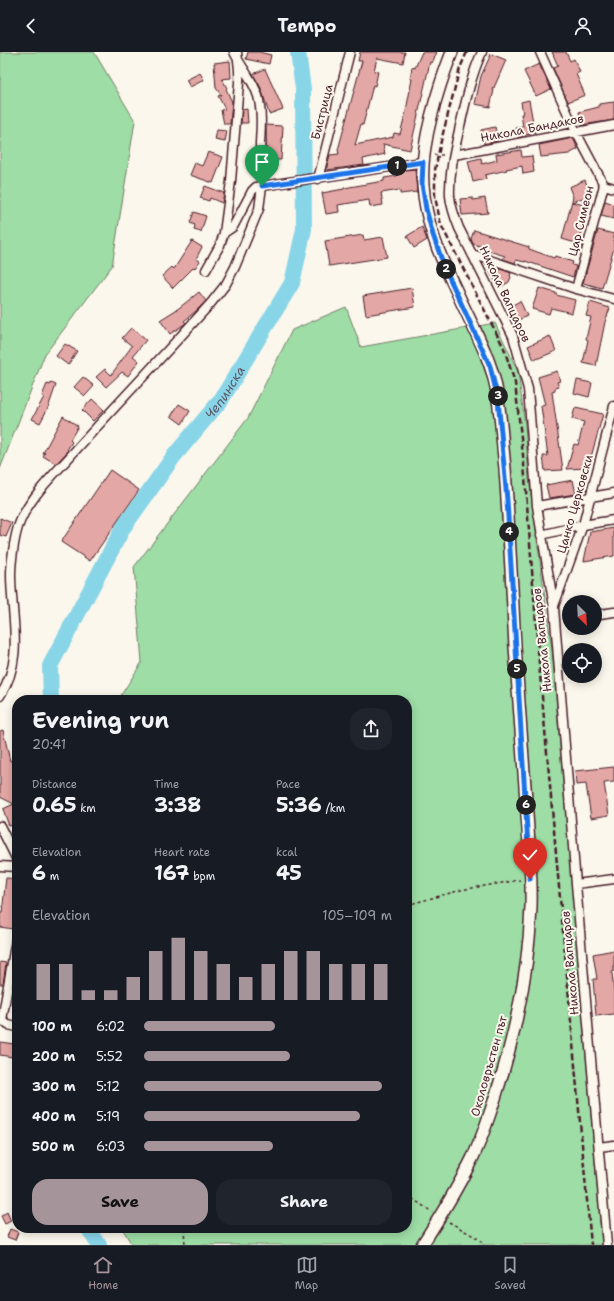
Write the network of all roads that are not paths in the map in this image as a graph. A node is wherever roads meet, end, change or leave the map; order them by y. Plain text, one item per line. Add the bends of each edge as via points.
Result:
1 (234, 52) edge
2 (237, 52) edge
3 (350, 52) edge
4 (452, 52) edge
5 (482, 52) edge
6 (540, 52) edge
7 (238, 62) junction
8 (614, 125) edge
9 (576, 132) junction
10 (454, 155) junction
11 (423, 158) junction
12 (316, 179) junction
13 (604, 185) junction
14 (262, 186) junction
15 (614, 188) edge
16 (224, 233) junction
17 (472, 254) junction
18 (206, 270) dead end
19 (576, 289) junction
20 (614, 299) edge
21 (614, 409) edge
22 (614, 493) edge
23 (590, 498) junction
24 (537, 506) junction
25 (614, 520) edge
26 (583, 525) junction
27 (541, 535) junction
28 (554, 607) junction
29 (614, 612) edge
30 (602, 614) edge
31 (0, 696) edge
32 (0, 826) edge
33 (12, 850) edge
34 (0, 866) edge
35 (12, 866) edge
36 (530, 879) joint
37 (614, 879) edge
38 (576, 884) junction
39 (12, 965) edge
40 (3, 1022) edge
41 (614, 1145) edge
42 (599, 1147) junction
43 (422, 1245) edge
44 (607, 1245) edge

1 - 7 street
2 - 7 street
3 - 12 street, Бистрица
4 - 11 street, Никола Вапцаров via 441,79
5 - 10 street, Никола Вапцаров via 475,66
6 - 9 street, Цар Симеон
7 - 14 street via 255,89 260,105
7 - 16 street via 238,100
8 - 9 street, Никола Бандаков
9 - 10 street, Никола Бандаков
9 - 13 street, Цар Симеон
10 - 17 street, Никола Вапцаров via 451,202 459,228
11 - 12 street
11 - 36 street, Никола Вапцаров via 422,184 433,235 444,266 490,366 498,399 507,500
12 - 14 street
13 - 15 street
13 - 19 street, Цар Симеон
14 - 16 street via 252,191 233,227
14 - 31 street via 259,209 226,284 27,508 18,527 11,573 15,649 12,672
16 - 18 street
17 - 19 street
17 - 24 street, Никола Вапцаров via 513,336 524,371 531,417
19 - 20 street
21 - 23 street, Цанко Церковски
22 - 23 street
23 - 24 street
23 - 26 street, Цанко Церковски
24 - 27 street, Никола Вапцаров
25 - 26 street
26 - 27 street
26 - 28 street, Цанко Церковски
27 - 28 street, Никола Вапцаров
28 - 38 street, Никола Вапцаров
29 - 30 street
32 - 33 street
34 - 35 street
36 - 43 street, Околовръстен път via 529,945 514,1031 502,1076 473,1157
37 - 38 street
38 - 42 street, Никола Вапцаров
39 - 40 street
41 - 42 street
42 - 44 street, Никола Вапцаров

